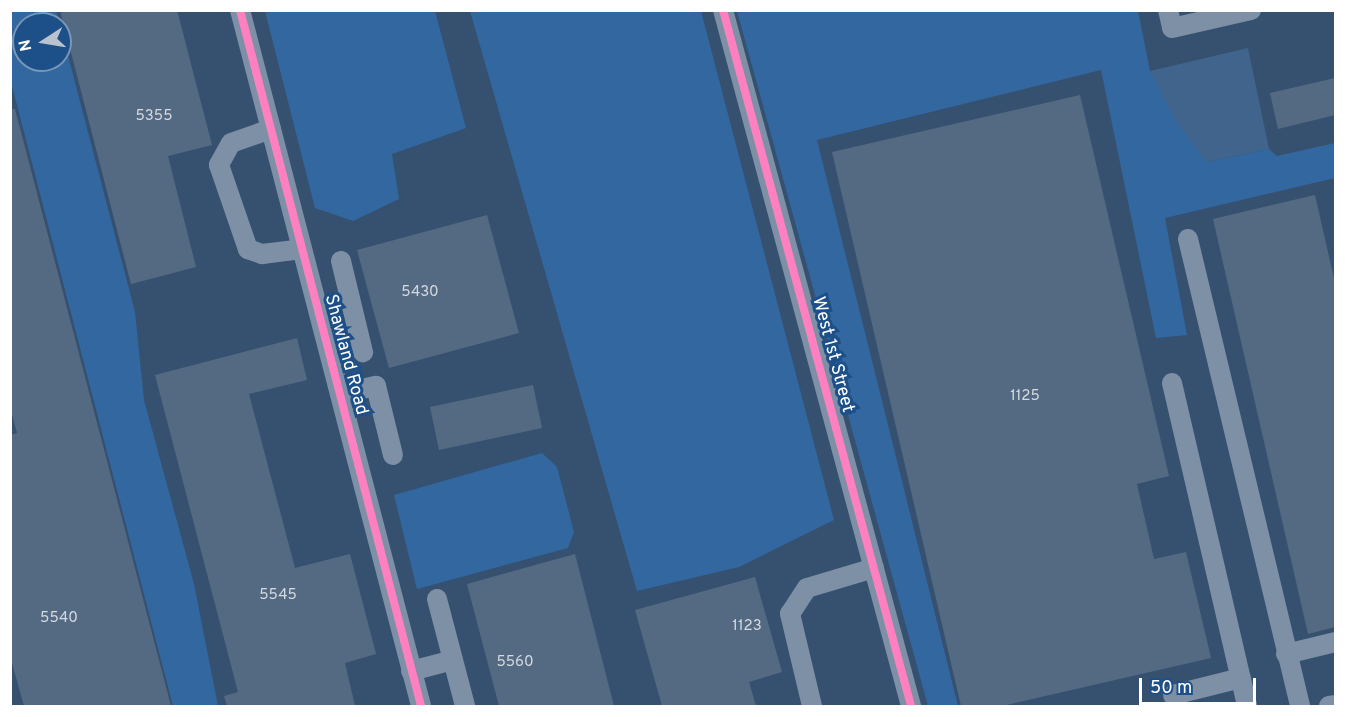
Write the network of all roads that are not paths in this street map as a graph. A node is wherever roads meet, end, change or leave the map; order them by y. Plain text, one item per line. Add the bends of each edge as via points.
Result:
1 (240, 10) edge
2 (723, 10) edge
3 (1168, 10) edge
4 (1251, 10) edge
5 (271, 129) junction
6 (1188, 239) dead end
7 (302, 249) junction
8 (310, 280) junction
9 (328, 346) junction
10 (1172, 383) dead end
11 (340, 394) junction
12 (393, 455) dead end
13 (874, 568) junction
14 (437, 599) dead end
15 (1335, 642) edge
16 (1286, 654) junction
17 (453, 660) junction
18 (411, 671) junction
19 (1241, 678) junction
20 (1173, 695) dead end
21 (1335, 705) edge
22 (421, 706) edge
23 (465, 706) edge
24 (812, 706) edge
25 (912, 706) edge
26 (1247, 706) edge
27 (1300, 706) edge
28 (1329, 706) edge

1 - 5 street, Shawland Road
2 - 13 street, West 1st Street
3 - 4 street via 1172,28
5 - 7 street, Shawland Road
5 - 7 street via 231,143 219,165 248,249 262,254
6 - 16 street
7 - 8 street, Shawland Road
8 - 9 street, Shawland Road
8 - 9 street via 342,266 362,345
9 - 11 street, Shawland Road
10 - 19 street
11 - 12 street via 376,386
11 - 18 street, Shawland Road
13 - 24 street via 807,588 790,614
13 - 25 street, West 1st Street
14 - 17 street
15 - 16 street
16 - 27 street
17 - 18 street
17 - 23 street
18 - 22 street, Shawland Road
19 - 20 street
19 - 26 street
21 - 28 street

